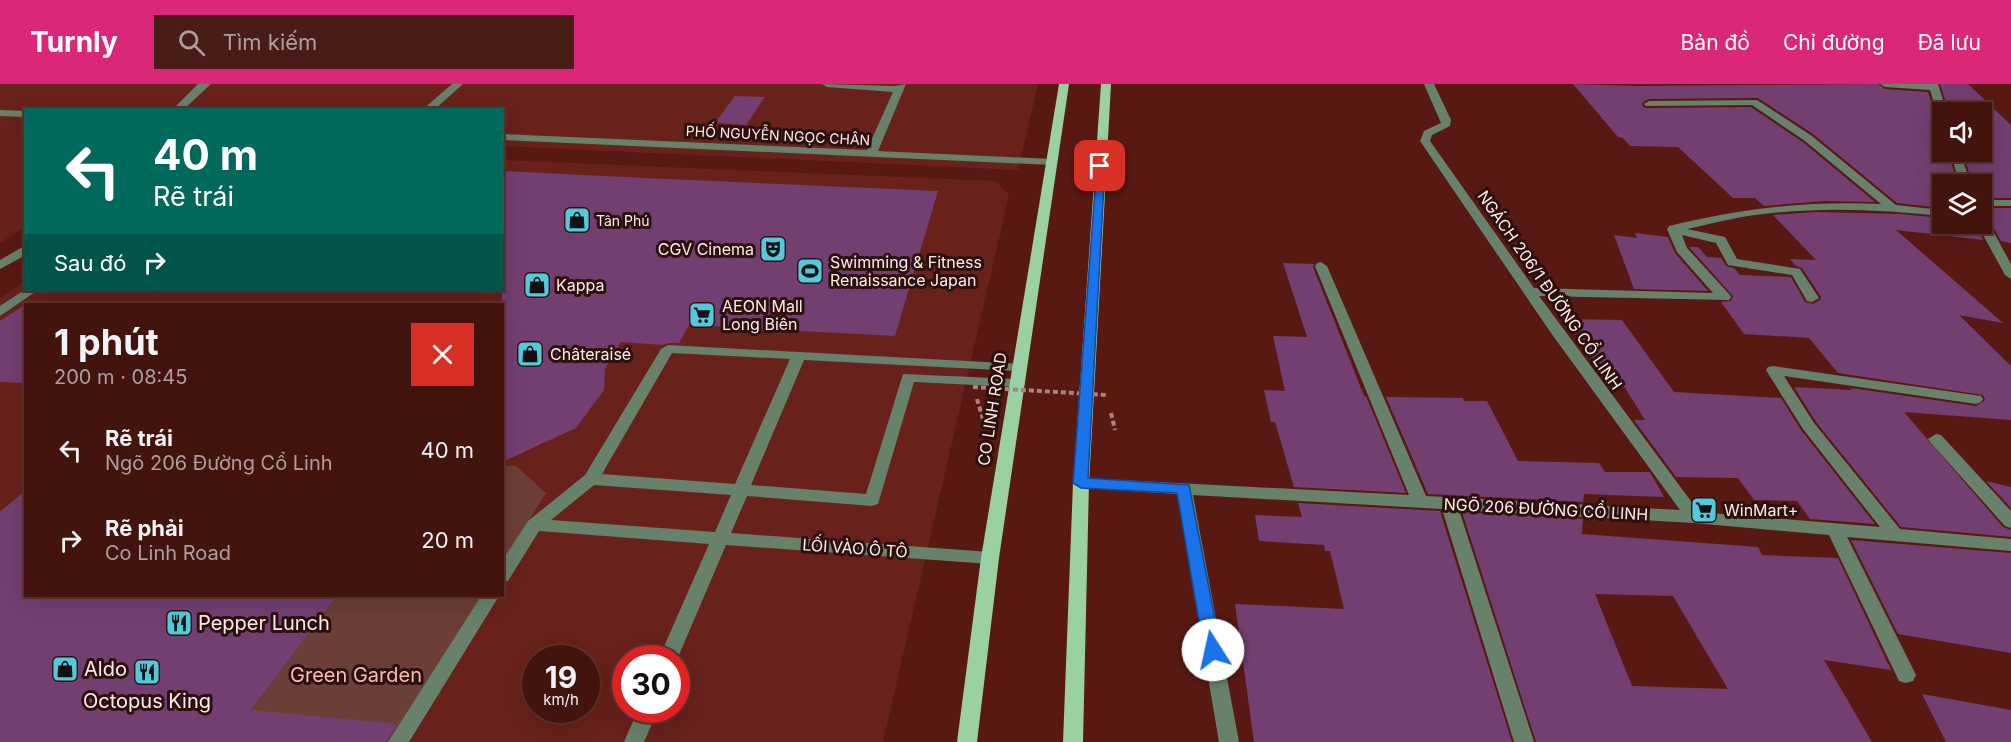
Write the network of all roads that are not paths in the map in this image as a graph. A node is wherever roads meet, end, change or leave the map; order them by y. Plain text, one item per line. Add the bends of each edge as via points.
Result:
1 (202, 84) edge
2 (458, 84) edge
3 (827, 84) edge
4 (1064, 84) edge
5 (1106, 84) edge
6 (1429, 84) edge
7 (1872, 84) edge
8 (1933, 86) edge
9 (900, 87) edge
10 (1883, 88) edge
11 (1938, 102) edge
12 (1649, 104) dead end
13 (179, 108) edge
14 (429, 108) edge
15 (0, 113) edge
16 (24, 114) edge
17 (504, 137) edge
18 (871, 154) junction
19 (1052, 162) junction
20 (1992, 202) edge
21 (2011, 203) edge
22 (1893, 208) junction
23 (1932, 212) edge
24 (1673, 230) junction
25 (1989, 234) edge
26 (24, 250) edge
27 (0, 265) edge
28 (1321, 266) dead end
29 (2011, 275) edge
30 (30, 291) edge
31 (1530, 292) junction
32 (0, 298) edge
33 (1812, 298) dead end
34 (18, 299) junction
35 (0, 312) edge
36 (798, 357) junction
37 (1018, 368) junction
38 (1016, 383) junction
39 (1976, 399) dead end
40 (1936, 439) dead end
41 (591, 479) junction
42 (1081, 483) junction
43 (1184, 489) junction
44 (741, 490) junction
45 (1420, 502) junction
46 (1449, 504) junction
47 (1694, 517) junction
48 (2011, 522) edge
49 (534, 525) junction
50 (1835, 530) junction
51 (1896, 536) junction
52 (720, 538) junction
53 (2011, 544) edge
54 (990, 558) junction
55 (504, 573) edge
56 (489, 597) edge
57 (675, 645) edge
58 (1906, 675) dead end
59 (642, 723) edge
60 (399, 742) edge
61 (634, 742) edge
62 (967, 742) edge
63 (1072, 742) edge
64 (1229, 742) edge
65 (1524, 742) edge

1 - 13 street via 206,84
2 - 14 street
3 - 9 street
4 - 19 main road, CO LINH ROAD
5 - 42 main road
6 - 31 street, NGÁCH 206/1 ĐƯỜNG CỔ LINH via 1446,124 1428,133 1425,141
7 - 10 street
8 - 10 street
8 - 11 street
9 - 18 street
12 - 22 street via 1754,102 1832,157
15 - 16 street
17 - 18 street, PHỐ NGUYỄN NGỌC CHÂN
18 - 19 street, PHỐ NGUYỄN NGỌC CHÂN
19 - 37 main road, CO LINH ROAD
20 - 21 street
22 - 23 street
22 - 24 street via 1785,208
24 - 31 street via 1681,249 1724,297
24 - 33 street via 1721,240 1732,262 1796,272
25 - 29 street
26 - 27 street
28 - 45 street
30 - 34 street
31 - 47 street, NGÁCH 206/1 ĐƯỜNG CỔ LINH
32 - 34 street
34 - 35 street
36 - 37 street
36 - 41 street via 668,349
36 - 44 street
37 - 38 main road, CO LINH ROAD
38 - 44 street via 908,377 872,500
38 - 54 main road, CO LINH ROAD
39 - 51 street via 1773,370 1808,426
40 - 48 street
41 - 44 street
41 - 49 street
42 - 43 street, NGÕ 206 ĐƯỜNG CỔ LINH
42 - 63 main road
43 - 45 street, NGÕ 206 ĐƯỜNG CỔ LINH
43 - 64 street
44 - 52 street
45 - 46 street, NGÕ 206 ĐƯỜNG CỔ LINH
46 - 47 street, NGÕ 206 ĐƯỜNG CỔ LINH
46 - 65 street
47 - 50 street, NGÕ 206 ĐƯỜNG CỔ LINH
49 - 52 street, LỐI VÀO Ô TÔ
49 - 55 street
50 - 51 street, NGÕ 206 ĐƯỜNG CỔ LINH
50 - 58 street
51 - 53 street, NGÕ 206 ĐƯỜNG CỔ LINH
52 - 54 street, LỐI VÀO Ô TÔ
52 - 57 street
54 - 62 main road, CO LINH ROAD
56 - 60 street
59 - 61 street

